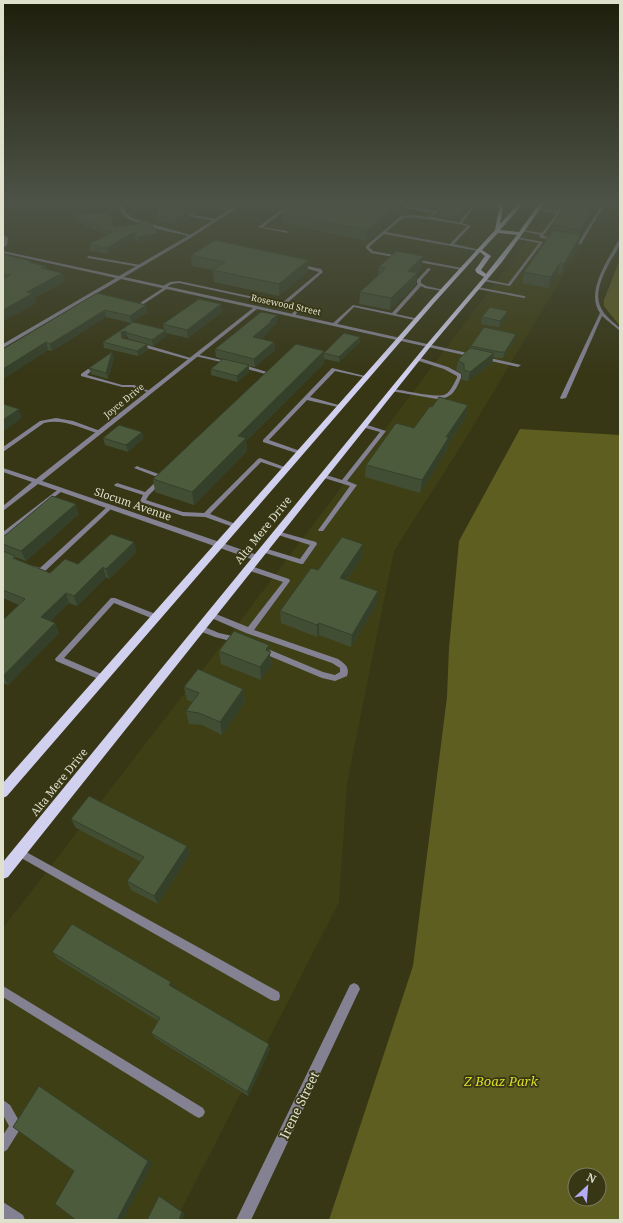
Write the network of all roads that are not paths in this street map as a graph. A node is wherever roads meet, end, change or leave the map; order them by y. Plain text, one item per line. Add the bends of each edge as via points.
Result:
1 (44, 261) edge
2 (112, 261) edge
3 (149, 261) edge
4 (421, 261) edge
5 (469, 261) edge
6 (484, 261) edge
7 (499, 261) edge
8 (527, 261) edge
9 (610, 261) edge
10 (298, 265) edge
11 (140, 266) junction
12 (429, 269) dead end
13 (462, 269) junction
14 (120, 278) junction
15 (486, 278) junction
16 (421, 284) junction
17 (166, 287) junction
18 (478, 288) junction
19 (442, 290) junction
20 (524, 297) dead end
21 (125, 303) edge
22 (283, 304) junction
23 (257, 307) junction
24 (602, 312) junction
25 (293, 315) junction
26 (393, 315) junction
27 (417, 320) junction
28 (334, 324) junction
29 (620, 330) edge
30 (401, 339) junction
31 (133, 343) edge
32 (429, 345) junction
33 (3, 346) edge
34 (194, 357) junction
35 (418, 359) junction
36 (518, 365) dead end
37 (90, 370) edge
38 (271, 374) edge
39 (367, 377) junction
40 (393, 390) junction
41 (150, 392) junction
42 (306, 398) junction
43 (563, 398) dead end
44 (340, 407) junction
45 (364, 426) junction
46 (100, 432) junction
47 (3, 450) edge
48 (301, 453) junction
49 (137, 468) dead end
50 (287, 469) junction
51 (3, 470) edge
52 (323, 476) junction
53 (37, 482) junction
54 (343, 482) junction
55 (117, 485) dead end
56 (60, 490) junction
57 (146, 494) junction
58 (110, 507) junction
59 (3, 509) edge
60 (206, 515) junction
61 (236, 526) junction
62 (321, 530) dead end
63 (277, 533) junction
64 (3, 535) edge
65 (219, 545) junction
66 (264, 550) junction
67 (257, 558) junction
68 (28, 566) edge
69 (249, 568) junction
70 (211, 615) junction
71 (156, 617) junction
72 (200, 628) junction
73 (249, 631) junction
74 (102, 678) junction
75 (3, 792) edge
76 (19, 852) junction
77 (3, 872) edge
78 (354, 989) dead end
79 (3, 992) edge
80 (275, 996) dead end
81 (3, 1106) edge
82 (199, 1112) dead end
83 (3, 1146) edge
84 (243, 1220) edge

1 - 14 street, Rosewood Street
2 - 11 lane
3 - 11 street
4 - 13 lane
5 - 13 main road, Alta Mere Drive
6 - 15 main road via 478,270
7 - 15 main road, Alta Mere Drive
8 - 15 lane via 509,285
9 - 24 lane via 596,295 598,308
10 - 22 lane via 322,272
11 - 14 street
12 - 16 lane via 419,280
13 - 19 main road, Alta Mere Drive
14 - 17 street, Rosewood Street
14 - 33 street
15 - 18 main road, Alta Mere Drive
16 - 19 lane
16 - 26 lane
17 - 21 lane via 138,306
17 - 22 lane via 179,282
17 - 23 street, Rosewood Street
18 - 20 lane
18 - 32 main road, Alta Mere Drive
19 - 27 main road, Alta Mere Drive
22 - 25 lane via 297,309
23 - 25 street, Rosewood Street
23 - 34 street, Joyce Drive
24 - 29 lane
24 - 43 lane
25 - 28 street, Rosewood Street
26 - 27 lane
26 - 28 lane via 353,306
27 - 30 main road, Alta Mere Drive
28 - 30 street, Rosewood Street
30 - 32 street, Rosewood Street
30 - 39 main road, Alta Mere Drive
31 - 34 lane
32 - 35 main road, Alta Mere Drive
32 - 36 street, Rosewood Street
34 - 38 lane
34 - 41 street, Joyce Drive
35 - 40 main road, Alta Mere Drive
35 - 40 lane via 459,375 448,395 423,396
37 - 41 lane via 83,375
39 - 42 lane via 334,368
39 - 44 main road, Alta Mere Drive
40 - 45 main road, Alta Mere Drive
41 - 46 street, Joyce Drive
42 - 44 lane
42 - 48 lane via 265,442
44 - 48 main road, Alta Mere Drive
45 - 52 main road, Alta Mere Drive
45 - 54 lane via 382,431
46 - 47 lane via 57,419 48,419
46 - 53 street, Joyce Drive
48 - 50 main road, Alta Mere Drive
49 - 57 lane via 164,477
50 - 60 lane via 260,460
50 - 61 main road, Alta Mere Drive
51 - 53 street, Slocum Avenue
52 - 54 lane
52 - 63 main road, Alta Mere Drive
53 - 56 street, Slocum Avenue
53 - 59 street, Joyce Drive
54 - 62 lane via 354,486
55 - 57 lane
56 - 58 street, Slocum Avenue
56 - 64 lane
57 - 60 lane via 143,501 183,514
58 - 65 street, Slocum Avenue
58 - 68 lane via 41,571
60 - 61 lane
61 - 65 main road, Alta Mere Drive
63 - 66 main road, Alta Mere Drive
63 - 66 lane via 314,544 301,562
65 - 67 street, Slocum Avenue
65 - 71 main road, Alta Mere Drive
66 - 67 main road, Alta Mere Drive
67 - 69 main road, Alta Mere Drive
69 - 70 main road, Alta Mere Drive
69 - 73 lane via 287,581
70 - 72 main road, Alta Mere Drive
70 - 73 lane
71 - 74 main road, Alta Mere Drive
71 - 74 lane via 113,600 59,659
72 - 73 lane via 250,645 322,675 335,678 344,674 344,667 335,661
72 - 76 main road, Alta Mere Drive
74 - 75 main road, Alta Mere Drive
76 - 77 main road, Alta Mere Drive
76 - 80 lane
78 - 84 street, Irene Street
79 - 82 lane
81 - 83 lane via 16,1126

